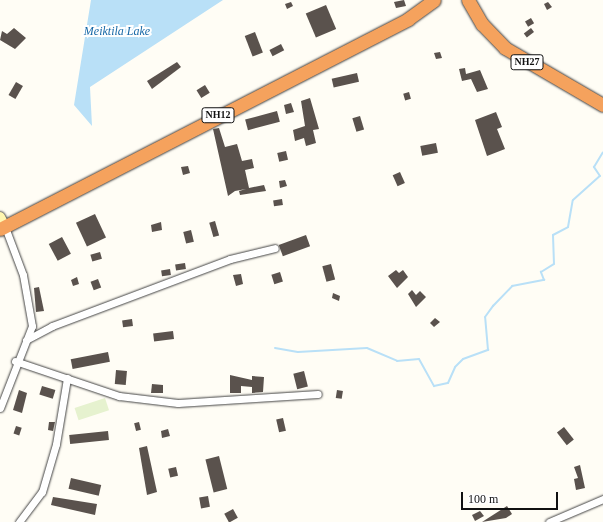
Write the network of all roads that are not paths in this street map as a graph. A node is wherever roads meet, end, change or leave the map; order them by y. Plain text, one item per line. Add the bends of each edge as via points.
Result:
1 (435, 0) edge
2 (456, 0) edge
3 (469, 3) edge
4 (603, 105) edge
5 (2, 224) edge
6 (275, 248) dead end
7 (26, 340) junction
8 (16, 361) junction
9 (67, 378) junction
10 (318, 394) dead end
11 (0, 408) edge
12 (603, 499) edge
13 (19, 522) edge
14 (549, 522) edge

1 - 5 highway, NH12 via 408,19
2 - 3 highway
3 - 4 highway, NH27 via 482,24 505,48
5 - 7 street via 23,275 32,326
6 - 7 street via 222,262 52,326
7 - 8 street
8 - 9 street
8 - 11 street
9 - 10 street via 119,396 178,403
9 - 13 street via 56,444 42,492
12 - 14 street

